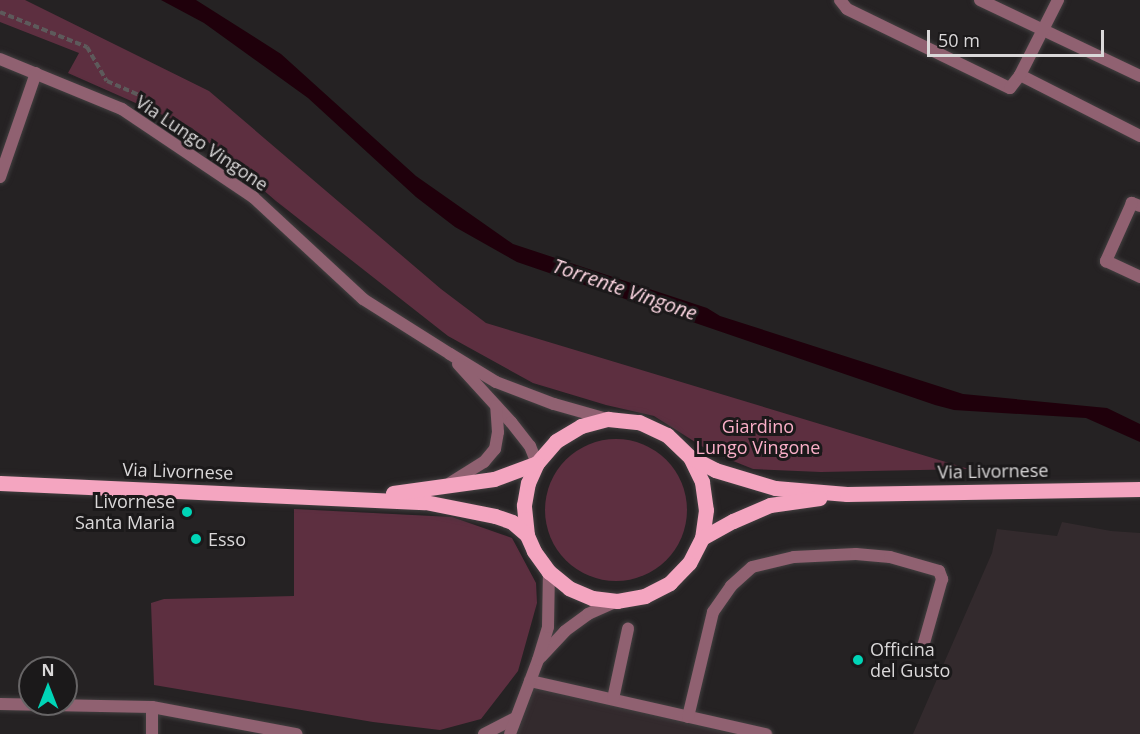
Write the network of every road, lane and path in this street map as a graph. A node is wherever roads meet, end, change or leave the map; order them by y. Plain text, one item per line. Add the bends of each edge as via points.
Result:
1 (840, 0) edge
2 (980, 0) edge
3 (1058, 0) edge
4 (0, 12) edge
5 (1044, 30) junction
6 (0, 59) edge
7 (36, 73) junction
8 (1020, 75) junction
9 (1140, 76) edge
10 (137, 120) junction
11 (1140, 136) edge
12 (0, 177) edge
13 (1140, 206) edge
14 (1140, 277) edge
15 (450, 354) junction
16 (496, 406) junction
17 (608, 419) junction
18 (690, 457) junction
19 (537, 463) junction
20 (0, 483) edge
21 (444, 487) junction
22 (1140, 489) edge
23 (847, 494) junction
24 (354, 497) junction
25 (527, 535) junction
26 (702, 538) junction
27 (549, 572) junction
28 (617, 601) junction
29 (628, 629) dead end
30 (922, 650) dead end
31 (538, 660) junction
32 (530, 681) junction
33 (614, 699) junction
34 (0, 704) edge
35 (152, 707) junction
36 (688, 717) junction
37 (515, 718) junction
38 (152, 734) edge
39 (297, 734) edge
40 (484, 734) edge
41 (510, 734) edge
42 (766, 734) edge

1 - 8 street via 847,9 1010,88
2 - 5 street
3 - 5 street
4 - 10 path via 87,47 107,81 148,99
5 - 8 street
5 - 9 street
6 - 7 street, Via Lungo Vingone
7 - 10 street, Via Lungo Vingone via 122,109
7 - 12 street
8 - 11 street
10 - 15 street, Via Lungo Vingone via 253,197 363,299
13 - 14 street via 1132,203 1106,261
15 - 16 street, Via Lungo Vingone
15 - 17 street, Via Lungo Vingone via 496,382
16 - 19 street, Via Lungo Vingone via 530,446
16 - 21 street via 495,449 484,462
17 - 18 main road, Via Livornese via 639,422 668,435
17 - 19 main road, Via Livornese via 580,426 556,441
18 - 23 main road, Via Livornese via 740,480 775,488
18 - 26 main road, Via Livornese via 702,482 706,510
19 - 21 main road, Via Livornese via 494,479
19 - 25 main road, Via Livornese via 524,505
20 - 24 main road, Via Livornese
21 - 24 main road, Via Livornese
22 - 23 main road, Via Livornese
23 - 26 main road, Via Livornese via 770,505
24 - 25 main road, Via Livornese via 469,509 512,522
25 - 27 main road, Via Livornese
26 - 28 main road, Via Livornese via 689,563 670,583 645,596
27 - 28 main road, Via Livornese via 569,588 592,598
27 - 31 street via 548,627
28 - 31 street via 572,625
29 - 33 street
30 - 36 street via 942,579 939,571 891,557 856,554 794,557 752,567 740,575 713,612
31 - 32 street
32 - 33 street
32 - 37 street
33 - 36 street
34 - 35 street
35 - 38 street
35 - 39 street
36 - 42 street
37 - 40 street
37 - 41 street

